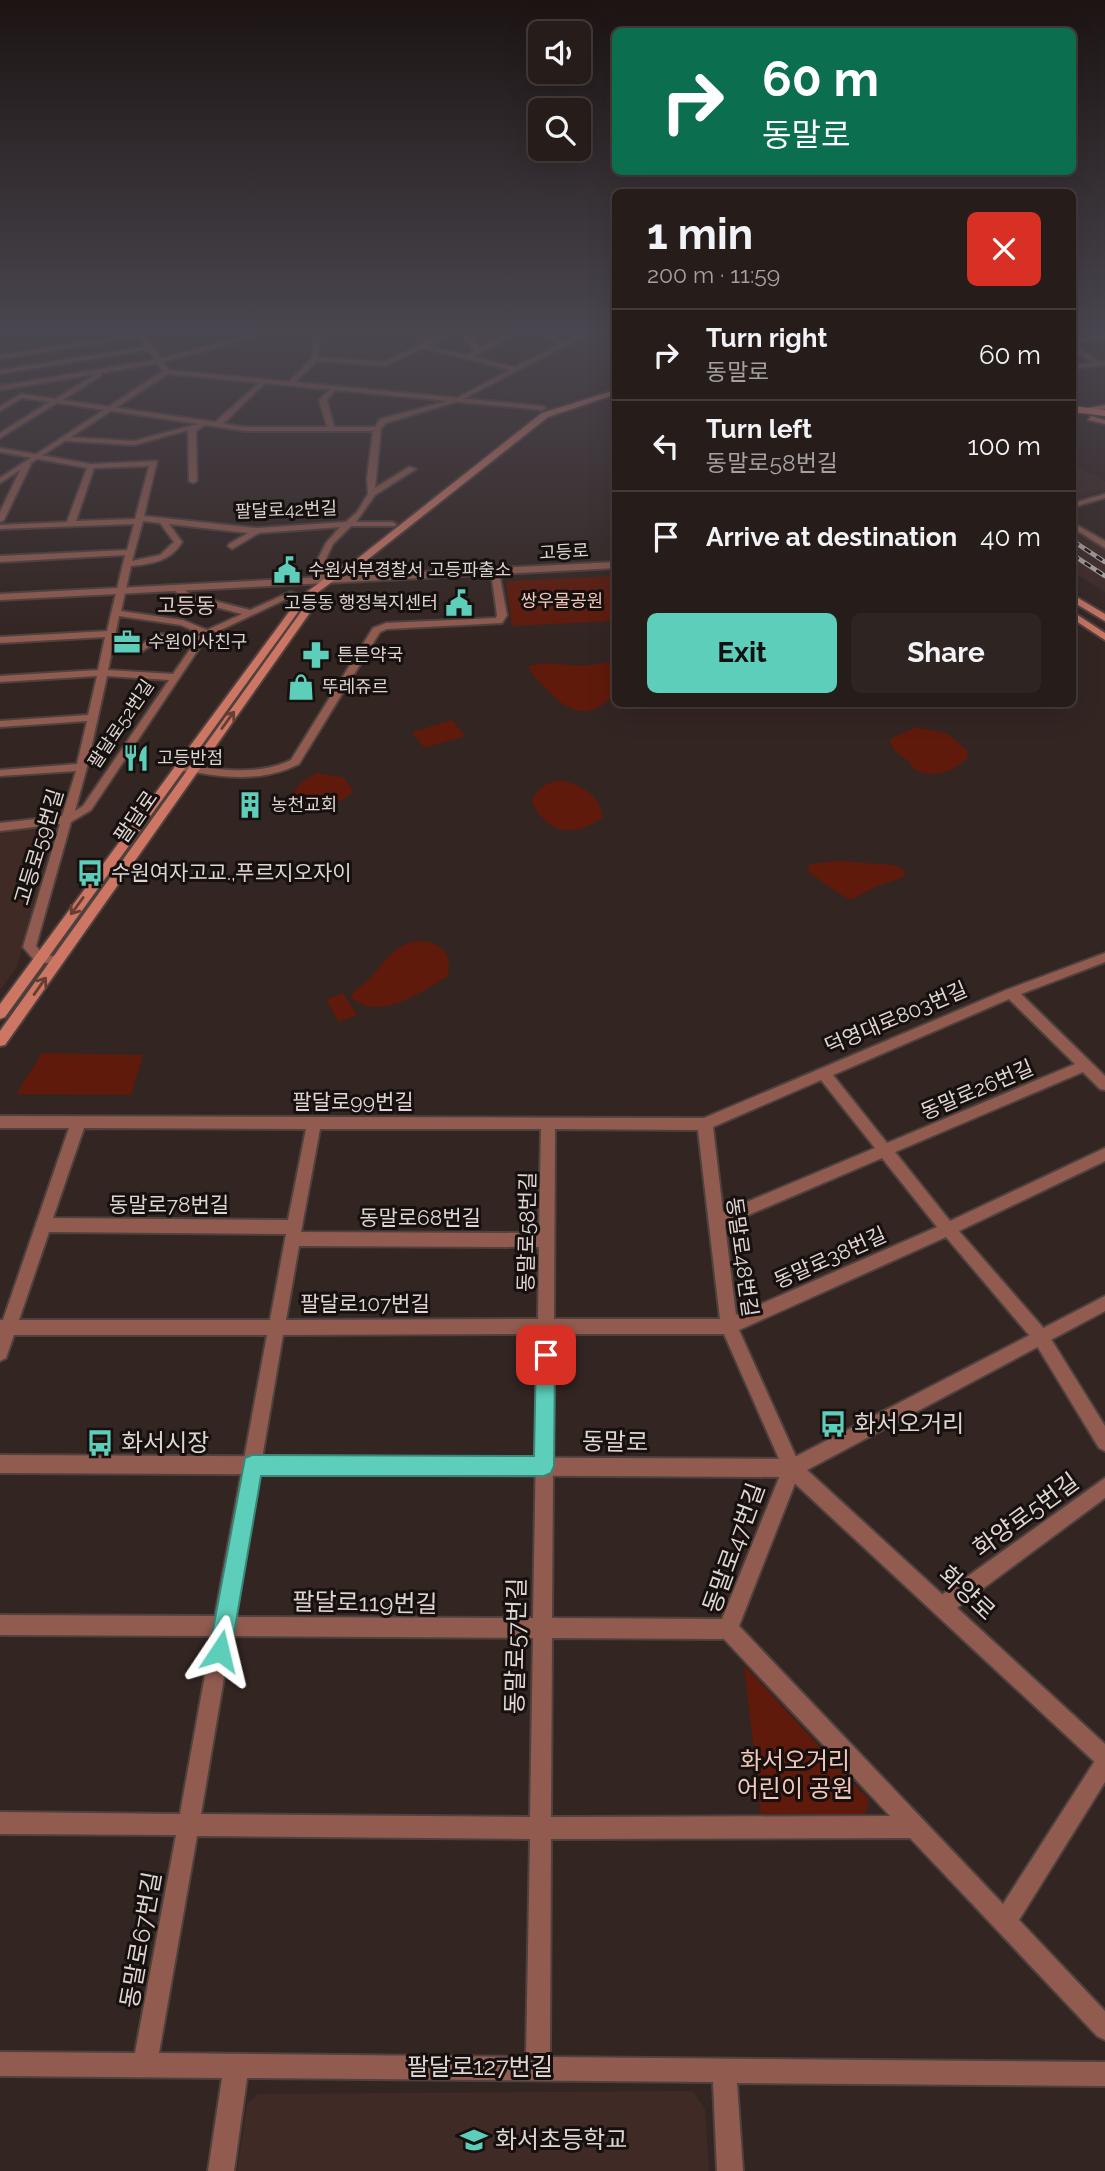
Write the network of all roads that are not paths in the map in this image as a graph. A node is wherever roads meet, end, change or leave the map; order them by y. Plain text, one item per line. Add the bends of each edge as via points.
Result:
1 (73, 435) edge
2 (163, 435) edge
3 (192, 435) edge
4 (377, 435) edge
5 (507, 435) edge
6 (519, 435) edge
7 (67, 439) junction
8 (0, 450) edge
9 (38, 457) junction
10 (27, 464) junction
11 (92, 466) junction
12 (412, 469) dead end
13 (0, 481) edge
14 (193, 481) dead end
15 (372, 494) junction
16 (1105, 496) edge
17 (1076, 504) edge
18 (139, 519) junction
19 (0, 520) edge
20 (162, 520) junction
21 (71, 523) junction
22 (346, 524) junction
23 (392, 524) junction
24 (0, 527) edge
25 (1076, 527) edge
26 (257, 531) junction
27 (1105, 545) edge
28 (232, 546) dead end
29 (131, 552) junction
30 (0, 559) edge
31 (128, 564) junction
32 (612, 565) edge
33 (345, 568) junction
34 (495, 572) junction
35 (327, 581) junction
36 (279, 583) junction
37 (177, 588) junction
38 (120, 592) junction
39 (0, 597) edge
40 (298, 597) junction
41 (1076, 600) edge
42 (250, 612) junction
43 (117, 613) junction
44 (1076, 617) edge
45 (1105, 618) edge
46 (111, 634) junction
47 (204, 636) junction
48 (1105, 637) edge
49 (0, 640) edge
50 (141, 649) dead end
51 (102, 673) junction
52 (174, 677) junction
53 (0, 680) edge
54 (93, 718) junction
55 (0, 724) edge
56 (82, 767) junction
57 (179, 767) junction
58 (194, 769) junction
59 (0, 773) edge
60 (69, 819) junction
61 (0, 827) edge
62 (1105, 957) edge
63 (39, 958) junction
64 (57, 961) junction
65 (1011, 993) junction
66 (0, 1014) edge
67 (0, 1041) edge
68 (1085, 1066) junction
69 (822, 1072) junction
70 (1105, 1086) edge
71 (0, 1122) edge
72 (314, 1122) junction
73 (78, 1123) junction
74 (548, 1124) junction
75 (705, 1124) junction
76 (885, 1152) junction
77 (1105, 1154) edge
78 (716, 1222) junction
79 (44, 1225) junction
80 (948, 1229) junction
81 (293, 1233) junction
82 (548, 1240) junction
83 (1105, 1303) edge
84 (729, 1326) junction
85 (275, 1327) junction
86 (546, 1327) junction
87 (4, 1328) edge
88 (1040, 1336) junction
89 (0, 1353) edge
90 (1105, 1441) edge
91 (0, 1464) edge
92 (252, 1465) junction
93 (544, 1466) junction
94 (792, 1468) junction
95 (1105, 1488) edge
96 (943, 1606) junction
97 (0, 1625) edge
98 (224, 1626) junction
99 (728, 1629) junction
100 (544, 1630) junction
101 (1105, 1761) edge
102 (0, 1823) edge
103 (189, 1824) junction
104 (915, 1827) junction
105 (540, 1828) junction
106 (1005, 1922) junction
107 (1105, 2028) edge
108 (0, 2064) edge
109 (145, 2064) junction
110 (538, 2067) junction
111 (236, 2068) junction
112 (724, 2071) junction
113 (1105, 2074) edge
114 (222, 2171) edge
115 (730, 2171) edge

1 - 7 street
2 - 7 street via 134,443
3 - 14 street
4 - 15 street
5 - 23 main road, 팔달로
6 - 33 main road, 팔달로 via 355,565
7 - 9 street
8 - 9 street
9 - 10 street
9 - 11 street
10 - 13 street
10 - 19 street
11 - 18 street, 고등로59번길 via 154,463
11 - 21 street
12 - 15 street
15 - 22 street via 361,514
16 - 17 street
18 - 20 street, 팔달로42번길
18 - 21 street, 팔달로42번길
18 - 29 street, 고등로59번길
20 - 26 street, 팔달로42번길
20 - 31 street via 178,542 176,547 151,562
21 - 24 street, 팔달로42번길
22 - 23 street, 팔달로42번길
22 - 26 street, 팔달로42번길
22 - 35 street via 331,538 317,567
23 - 33 main road, 팔달로
25 - 27 street
26 - 28 street
29 - 30 street
29 - 31 street, 고등로59번길
31 - 38 street, 고등로59번길
32 - 34 street, 고등로
33 - 35 main road, 팔달로
34 - 35 street, 고등로
34 - 58 street via 499,621 386,626 376,631 295,762 281,771 260,774
35 - 36 street, 고등로
35 - 40 main road, 팔달로
58 -> 35 main road, 팔달로
36 - 37 street, 고등로
36 - 40 street
37 - 38 street, 고등로
37 - 42 street, 고등로 via 188,597
38 - 39 street, 고등로
38 - 43 street, 고등로59번길
40 - 42 street, 팔달로52번길
40 - 57 main road, 팔달로
41 - 45 main road
42 - 47 street, 팔달로52번길
43 - 46 street, 고등로59번길
43 - 47 street via 183,623
44 - 48 main road
46 - 49 street
46 - 51 street, 고등로59번길
47 - 50 street, 팔달로52번길 via 157,637
47 - 52 street, 팔달로52번길
51 - 52 street, 팔달로52번길
51 - 53 street, 팔달로52번길
51 - 54 street, 고등로59번길
52 - 60 street, 팔달로52번길 via 87,808
54 - 55 street
54 - 56 street, 고등로59번길
56 - 59 street, 고등로59번길
56 - 60 street, 고등로59번길
57 - 58 street
57 -> 63 main road, 팔달로
58 - 64 main road, 팔달로
60 - 61 street
60 - 63 street, 고등로59번길 via 29,947
62 - 65 street, 덕영대로803번길
63 - 64 street
63 - 66 main road, 팔달로
67 -> 64 main road, 팔달로
65 - 68 street
65 - 69 street, 덕영대로803번길
68 - 70 street
68 - 76 street, 동말로26번길
69 - 75 street, 덕영대로803번길
69 - 76 street
71 - 73 street, 팔달로99번길
72 - 73 street, 팔달로99번길
72 - 74 street, 팔달로99번길
72 - 81 street
73 - 79 street
74 - 75 street, 팔달로99번길
74 - 82 street, 동말로58번길
75 - 78 street, 동말로48번길
76 - 78 street
76 - 80 street
77 - 80 street
78 - 84 street, 동말로48번길
79 - 81 street, 동말로78번길
79 - 87 street
80 - 84 street, 동말로38번길
80 - 88 street
81 - 82 street, 동말로68번길
81 - 85 street
82 - 86 street, 동말로58번길
83 - 88 street, 동말로
84 - 86 street, 팔달로107번길
84 - 94 street, 동말로48번길
85 - 86 street, 팔달로107번길
85 - 87 street, 팔달로107번길
85 - 92 street
86 - 93 street, 동말로58번길
87 - 89 street
88 - 90 street
88 - 94 street, 동말로
91 - 92 street, 동말로
92 - 93 street, 동말로
92 - 98 street, 동말로67번길
93 - 94 street, 동말로
93 - 100 street, 동말로57번길
94 - 96 street, 화양로
94 - 99 street, 동말로47번길
95 - 96 street, 화양로5번길
96 - 101 street, 화양로
97 - 98 street, 팔달로119번길
98 - 100 street, 팔달로119번길
98 - 103 street, 동말로67번길
99 - 100 street, 팔달로119번길
99 - 104 street, 동말로47번길
100 - 105 street, 동말로57번길
101 - 106 street, 화양로
102 - 103 street
103 - 105 street
103 - 109 street, 동말로67번길
104 - 105 street
104 - 106 street, 동말로47번길
105 - 110 street, 동말로57번길
106 - 107 street, 동말로47번길
108 - 109 street, 팔달로127번길
109 - 111 street, 팔달로127번길
110 - 111 street, 팔달로127번길
110 - 112 street, 팔달로127번길
111 - 114 street
112 - 113 street, 팔달로127번길
112 - 115 street

